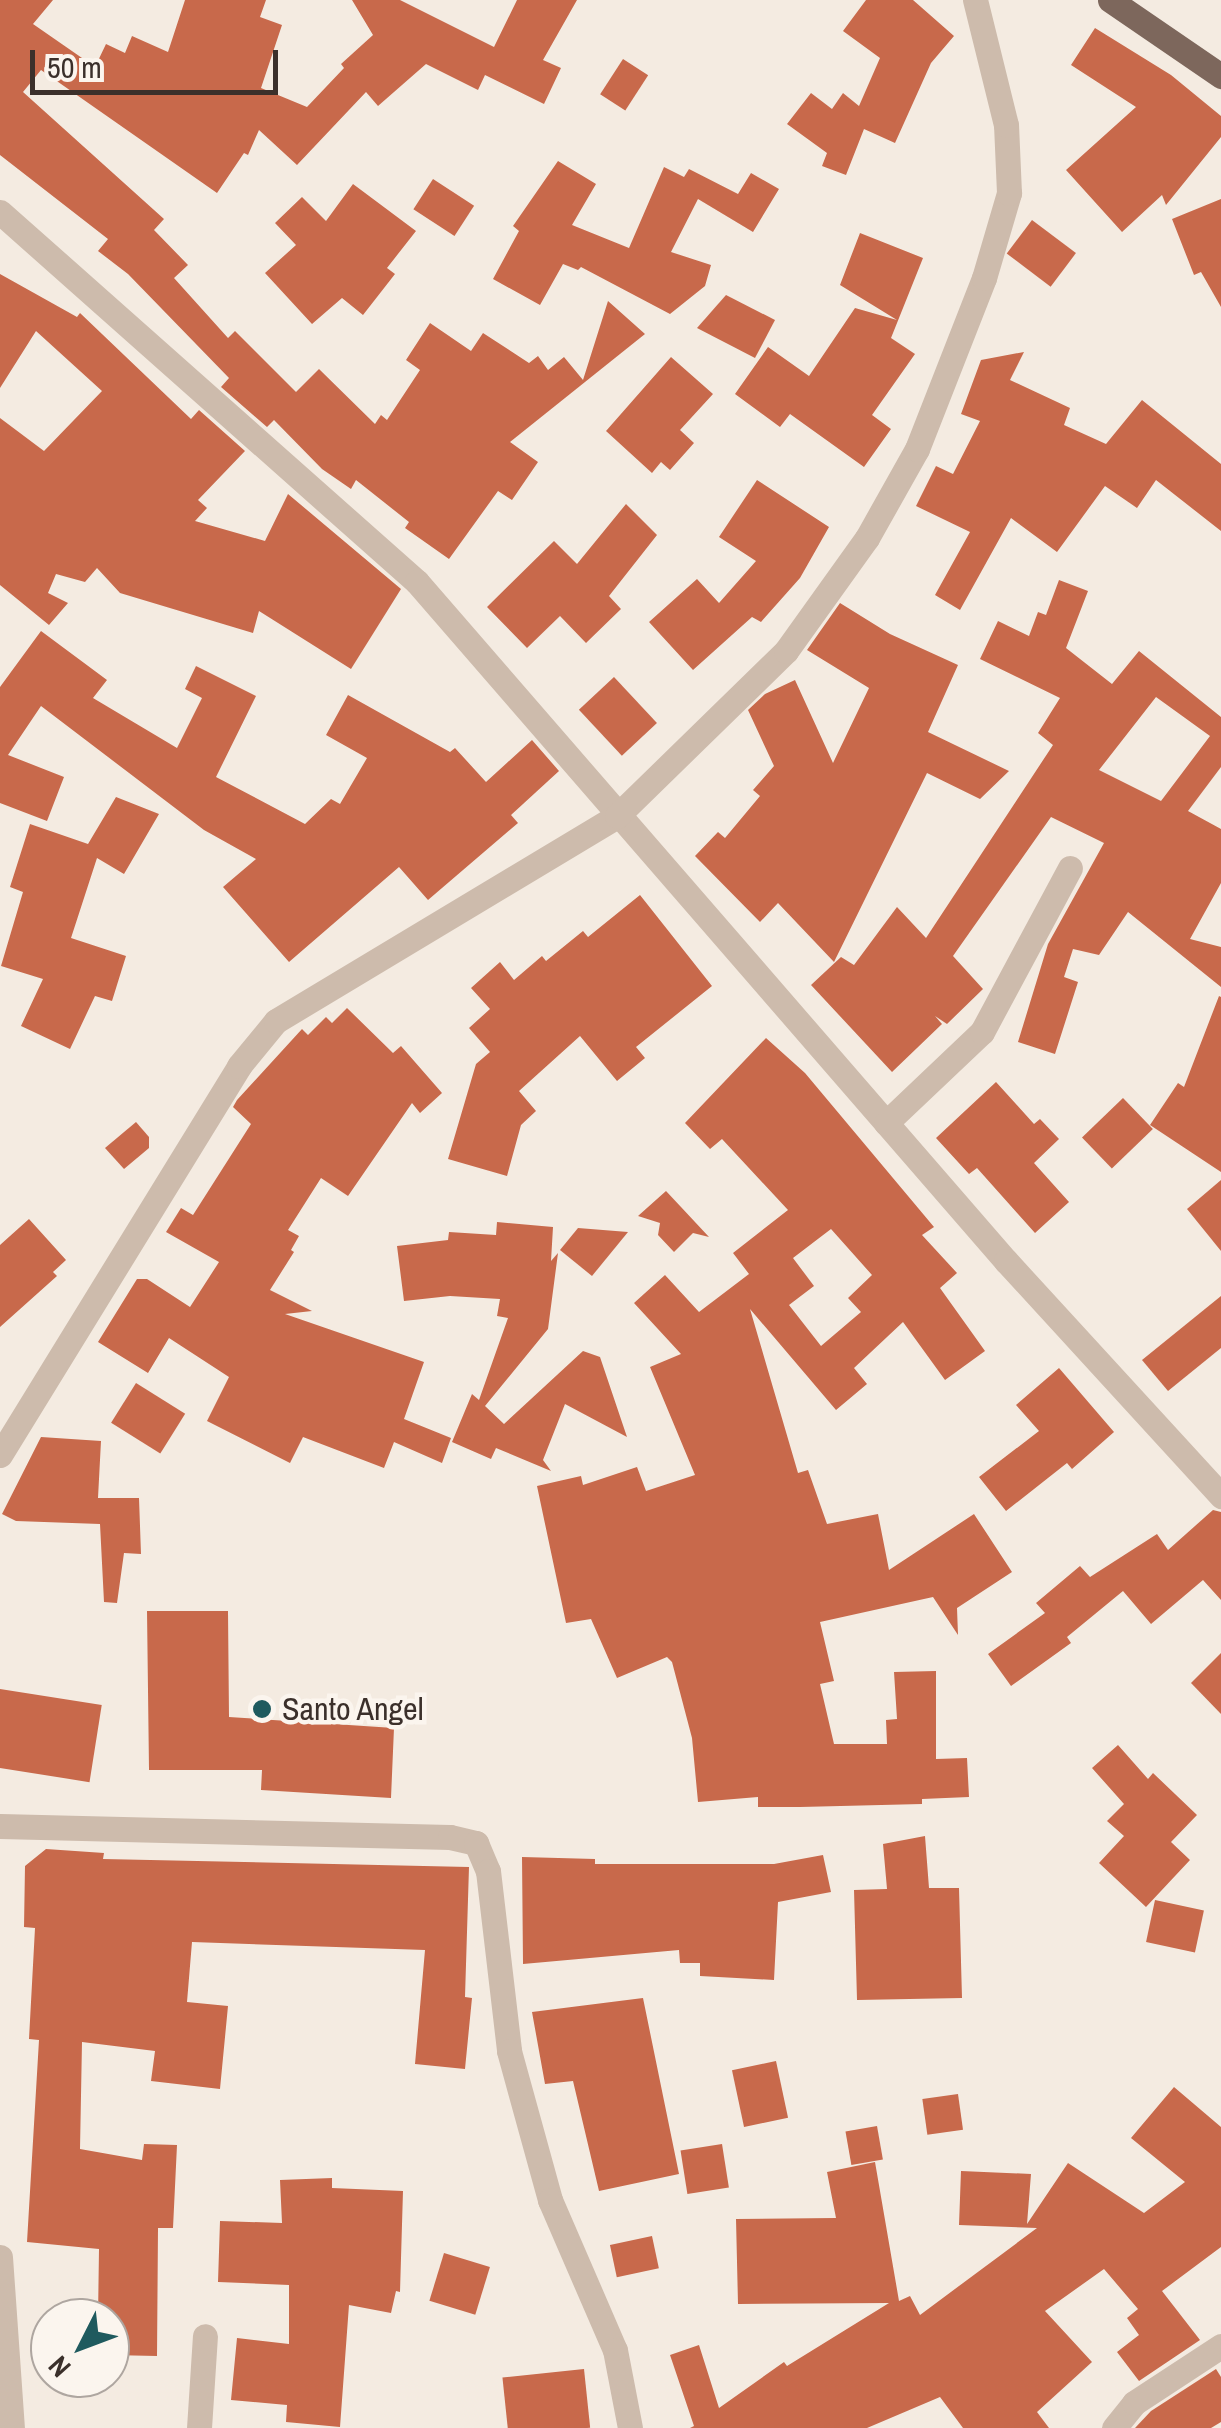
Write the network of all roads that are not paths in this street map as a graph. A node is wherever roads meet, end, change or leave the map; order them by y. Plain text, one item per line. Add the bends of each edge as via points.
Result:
1 (975, 0) edge
2 (1110, 0) edge
3 (1221, 76) edge
4 (0, 212) edge
5 (616, 816) junction
6 (1070, 868) dead end
7 (886, 1123) junction
8 (0, 1454) edge
9 (1221, 1496) edge
10 (0, 1826) edge
11 (0, 2257) edge
12 (206, 2336) dead end
13 (1221, 2346) edge
14 (12, 2428) edge
15 (199, 2428) edge
16 (630, 2428) edge
17 (1114, 2428) edge

1 - 5 street via 1006,125 1009,193 984,278 916,449 866,538 786,651
2 - 3 main road
4 - 5 street via 417,582
5 - 7 street
5 - 8 street via 276,1021 239,1066
6 - 7 street via 982,1032
7 - 9 street
10 - 16 street via 450,1837 476,1843 488,1871 509,2051 550,2200 615,2350
11 - 14 street
12 - 15 street
13 - 17 street via 1134,2404

